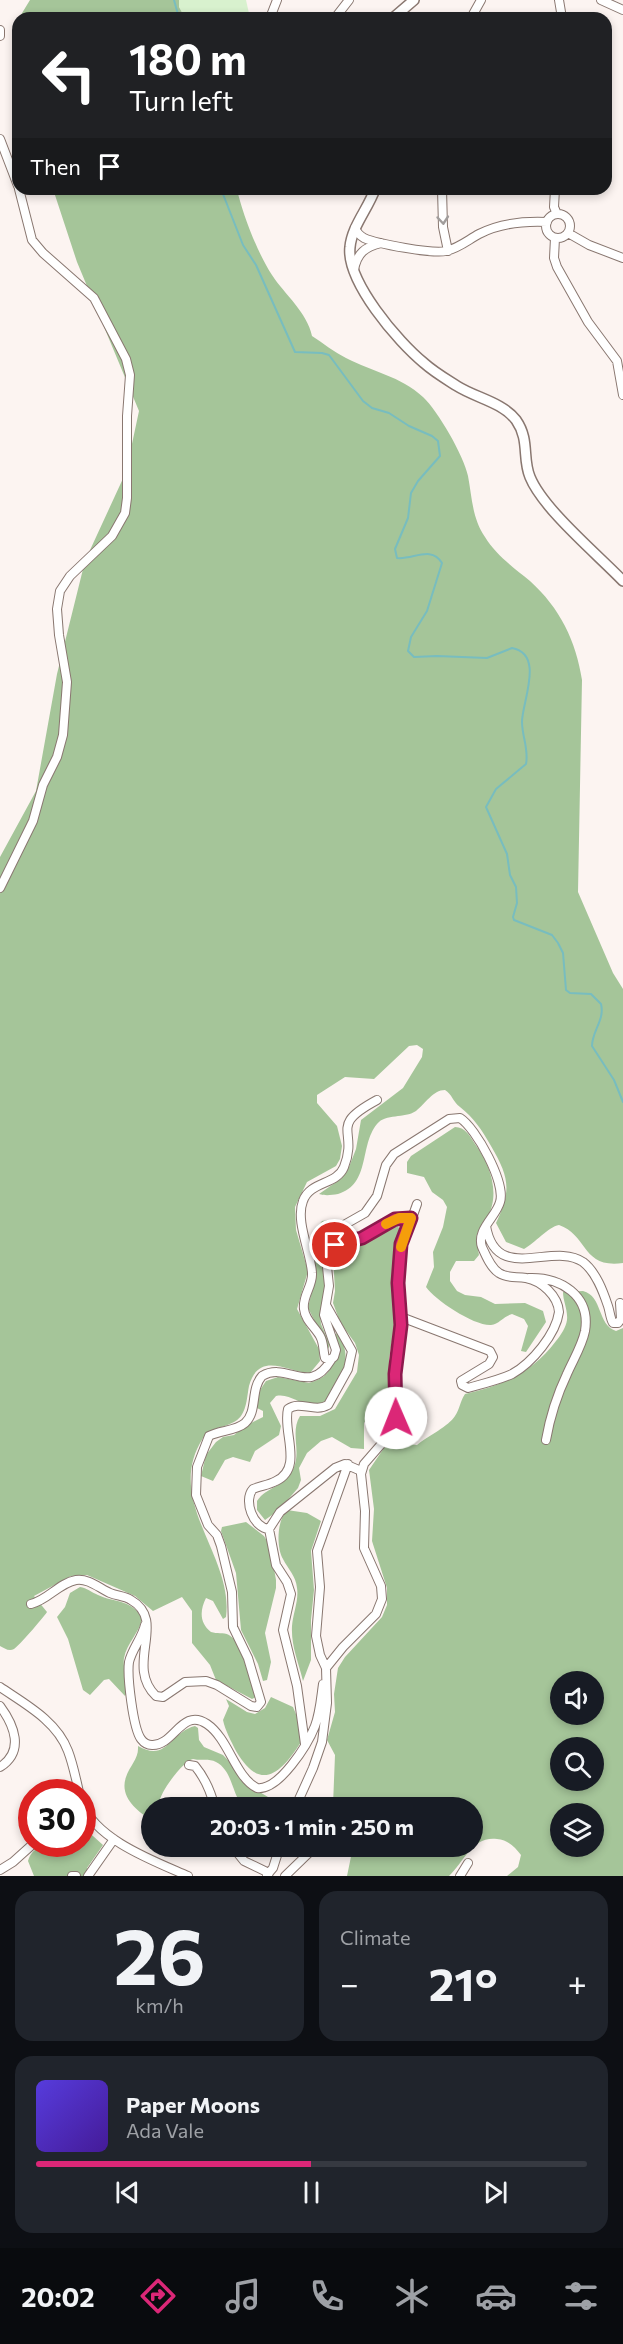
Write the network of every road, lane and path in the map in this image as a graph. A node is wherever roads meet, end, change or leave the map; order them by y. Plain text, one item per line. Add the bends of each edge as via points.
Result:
1 (349, 0) edge
2 (414, 0) edge
3 (601, 0) edge
4 (623, 10) edge
5 (339, 12) edge
6 (400, 12) edge
7 (0, 30) edge
8 (0, 36) edge
9 (0, 139) edge
10 (12, 172) edge
11 (20, 195) edge
12 (372, 195) edge
13 (442, 195) edge
14 (555, 195) edge
15 (557, 214) junction
16 (547, 222) junction
17 (355, 228) junction
18 (568, 233) junction
19 (555, 238) junction
20 (383, 242) junction
21 (448, 251) junction
22 (623, 258) edge
23 (354, 271) junction
24 (623, 395) edge
25 (623, 581) edge
26 (0, 888) edge
27 (377, 1100) dead end
28 (417, 1204) dead end
29 (411, 1218) junction
30 (486, 1226) junction
31 (327, 1245) junction
32 (525, 1278) junction
33 (620, 1303) dead end
34 (325, 1304) junction
35 (400, 1317) junction
36 (331, 1360) junction
37 (546, 1440) dead end
38 (348, 1464) junction
39 (361, 1470) junction
40 (269, 1529) junction
41 (32, 1604) dead end
42 (147, 1620) junction
43 (326, 1671) junction
44 (0, 1687) edge
45 (0, 1706) edge
46 (305, 1744) junction
47 (189, 1765) dead end
48 (0, 1767) edge
49 (76, 1779) edge
50 (212, 1797) edge
51 (300, 1797) edge
52 (96, 1827) edge
53 (114, 1839) junction
54 (19, 1857) edge
55 (242, 1857) edge
56 (275, 1857) edge
57 (305, 1857) edge
58 (468, 1863) dead end
59 (0, 1870) edge
60 (268, 1874) edge
61 (88, 1876) edge
62 (188, 1876) edge
63 (285, 1876) edge
64 (460, 1876) edge

1 - 5 street
2 - 6 street
3 - 4 street
7 - 8 street
9 - 10 street
11 - 26 street via 32,240 94,298 126,359 130,375 127,498 125,513 112,536 70,576 60,591 59,641 68,682 63,735 33,820
12 - 17 street
13 -> 21 street
14 - 15 street
15 - 16 street
15 - 18 street via 567,219
16 - 19 street via 548,233
16 - 21 street via 527,221 492,229
17 - 20 street via 362,237
17 - 23 street via 349,250
18 - 19 street
18 - 22 street
19 - 24 street via 557,267 588,322 617,361
20 - 21 street
20 - 23 street via 361,252
23 - 25 street via 382,318 423,363 459,388 500,407 515,420 525,440 529,475 543,501
27 - 36 street via 350,1118 346,1158 340,1173 313,1188 302,1206 312,1274 303,1307 322,1340 325,1358
28 - 29 street
29 - 31 street via 395,1219 362,1238
29 - 35 street via 401,1249
30 - 31 street via 501,1201 500,1186 476,1136 465,1122 455,1117 392,1156 369,1208 328,1234
30 - 32 street via 481,1242 495,1269 507,1277
30 - 33 street via 492,1243 509,1257 583,1262 597,1280 614,1323 621,1319
31 - 34 street via 329,1286
32 - 35 street via 553,1296 559,1308 557,1322 520,1368 470,1388 463,1387 461,1381 489,1364 493,1357 490,1351
32 - 37 street via 555,1281 568,1287 579,1300 585,1323 583,1338 554,1404
34 - 36 street via 324,1315 336,1350
34 - 40 street via 349,1344 351,1358 328,1405 314,1410 293,1406 287,1411 291,1450 288,1467 279,1480 253,1489 248,1497 257,1523
35 - 39 street via 396,1418 387,1437
36 - 42 street via 313,1377 274,1372 262,1376 247,1421 209,1436 197,1467 196,1495 221,1546 232,1592 233,1627 256,1680 260,1705 254,1708 206,1681 189,1681 163,1697 156,1696 142,1666
38 - 39 street
38 - 40 street via 335,1468 301,1493 276,1516
38 - 43 street via 318,1547 316,1636
39 - 43 street via 364,1548 381,1586 382,1599 376,1614 343,1647
40 - 46 street via 276,1565 291,1594 283,1630 297,1686
41 - 42 street via 70,1582 83,1580 130,1599
42 - 46 street via 129,1668 138,1733 145,1743 158,1745 186,1722 202,1721 217,1734 248,1781 260,1789 283,1775
43 - 46 street via 317,1720
43 - 51 street via 322,1742
44 - 49 street via 55,1729 69,1751
45 - 48 street via 15,1734 10,1757
47 - 50 street via 200,1772
52 - 53 street
53 - 61 street
53 - 62 street
54 - 59 street
55 - 60 street
56 - 60 street
57 - 63 street
58 - 64 street

